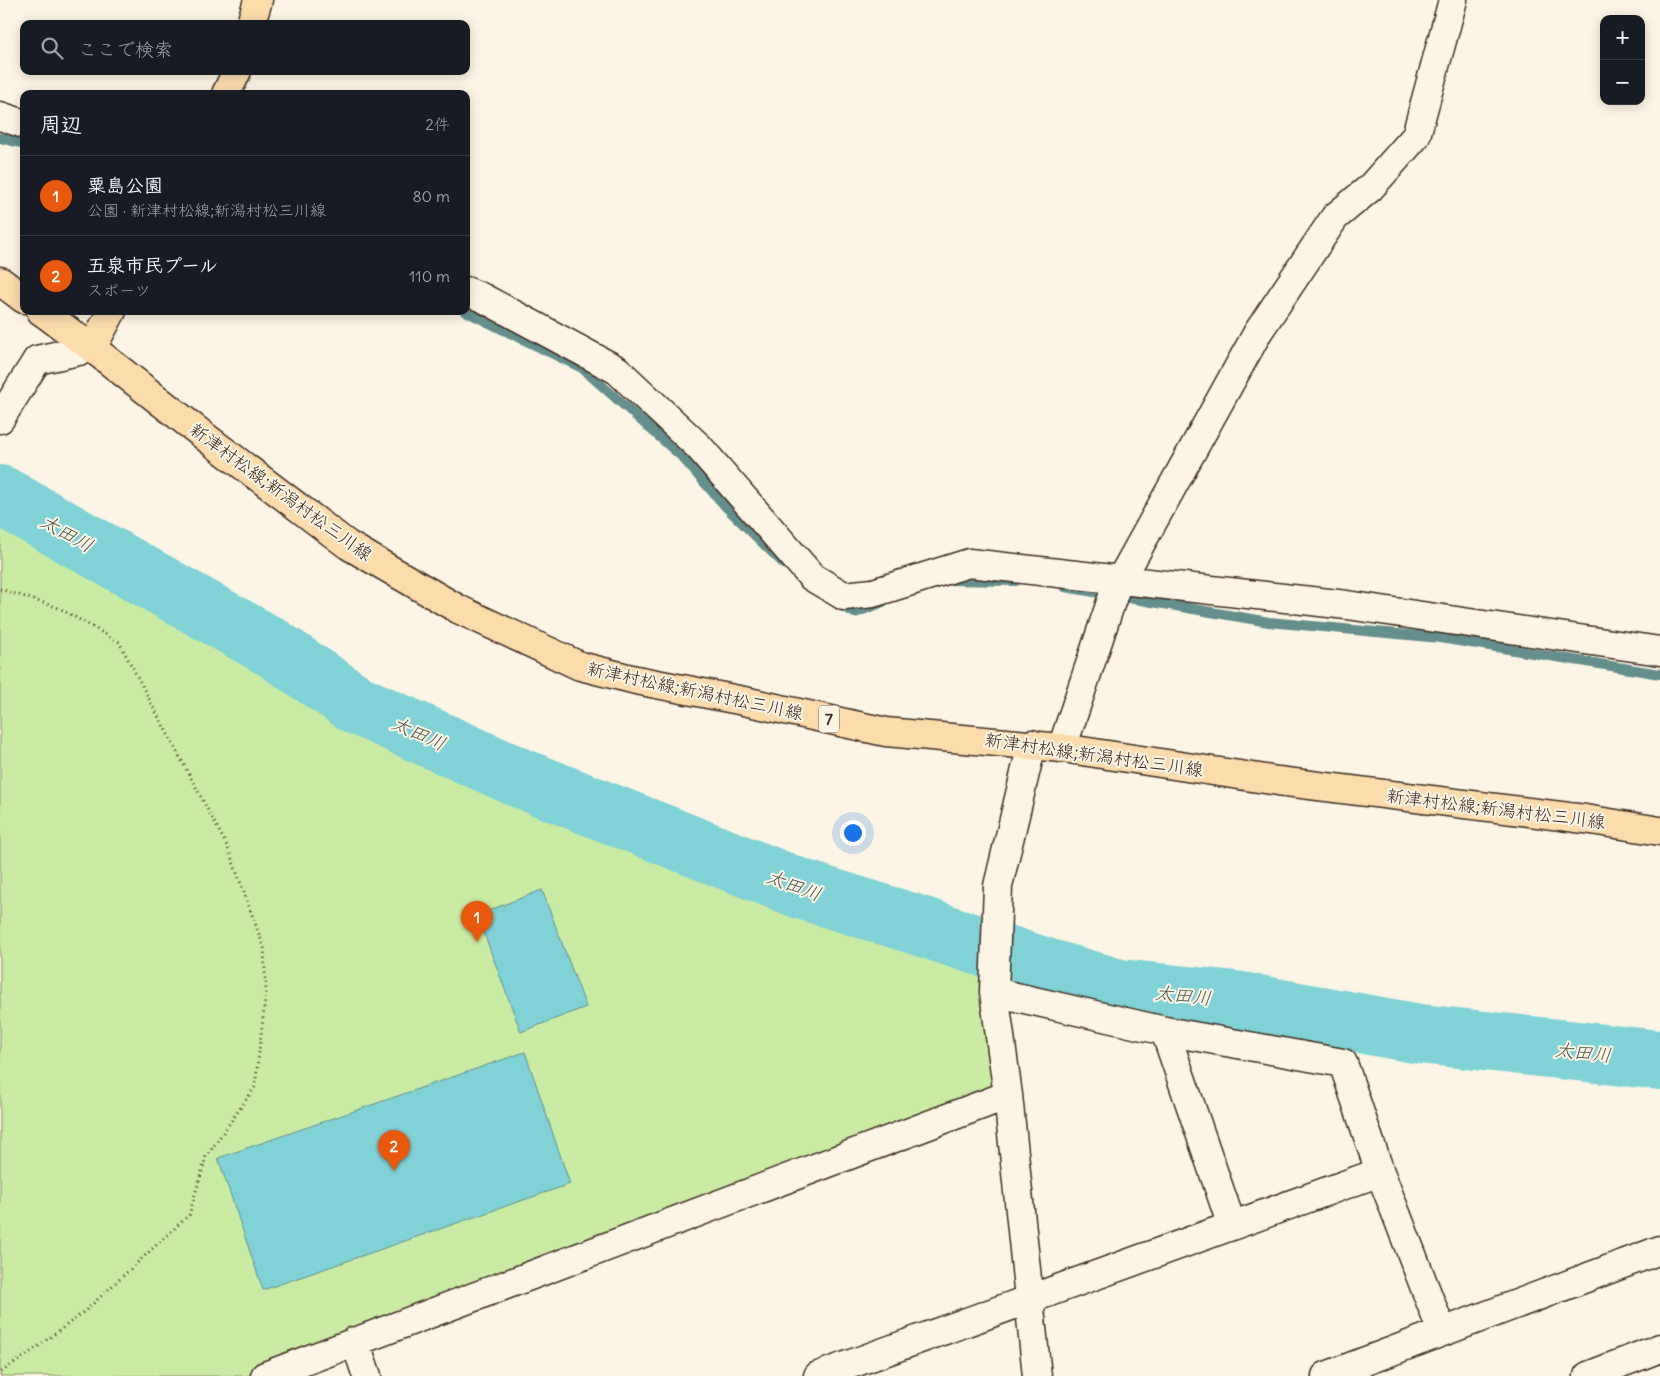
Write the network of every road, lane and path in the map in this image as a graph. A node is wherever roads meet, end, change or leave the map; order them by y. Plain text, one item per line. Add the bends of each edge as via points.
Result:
1 (258, 0) edge
2 (1454, 0) edge
3 (252, 20) edge
4 (235, 75) edge
5 (228, 90) edge
6 (0, 116) edge
7 (20, 123) edge
8 (0, 281) edge
9 (470, 293) edge
10 (20, 295) edge
11 (47, 315) edge
12 (110, 315) edge
13 (92, 348) junction
14 (0, 420) edge
15 (1121, 579) junction
16 (0, 589) edge
17 (1660, 651) edge
18 (1032, 744) junction
19 (1062, 748) junction
20 (1660, 831) edge
21 (994, 992) junction
22 (1165, 1031) junction
23 (1008, 1095) junction
24 (1380, 1172) junction
25 (1232, 1226) junction
26 (1660, 1250) edge
27 (1030, 1299) junction
28 (1442, 1332) junction
29 (355, 1341) junction
30 (1660, 1348) edge
31 (0, 1374) edge
32 (265, 1376) edge
33 (367, 1376) edge
34 (818, 1376) edge
35 (1037, 1376) edge
36 (1326, 1376) edge
37 (1588, 1376) edge

1 - 3 main road
2 - 15 street via 1416,136 1370,188 1335,217 1258,332
4 - 5 main road
6 - 7 street
8 - 10 main road
9 - 15 street via 618,370 699,447 812,577 844,596 873,593 969,563
11 - 13 main road, 新津村松線;新潟村松三川線 / 7
12 - 13 main road
13 - 14 street via 37,360
13 - 18 main road, 新津村松線;新潟村松三川線 / 7 via 348,545 458,609 580,666 886,732
15 - 17 street via 1347,605
15 - 19 street
16 - 31 path via 59,608 120,642 228,848 264,948 266,992 255,1087 206,1157 189,1214 85,1311
18 - 19 main road, 新津村松線;新潟村松三川線 / 7
18 - 21 street via 998,886
19 - 20 main road, 新津村松線;新潟村松三川線 / 7 via 1278,781
21 - 22 street
21 - 23 street
22 - 24 street via 1343,1063
22 - 25 street
23 - 27 street
23 - 29 street
24 - 25 street
24 - 28 street
25 - 27 street
26 - 28 street
27 - 34 street
27 - 35 street
28 - 36 street
29 - 32 street
29 - 33 street
30 - 37 street

